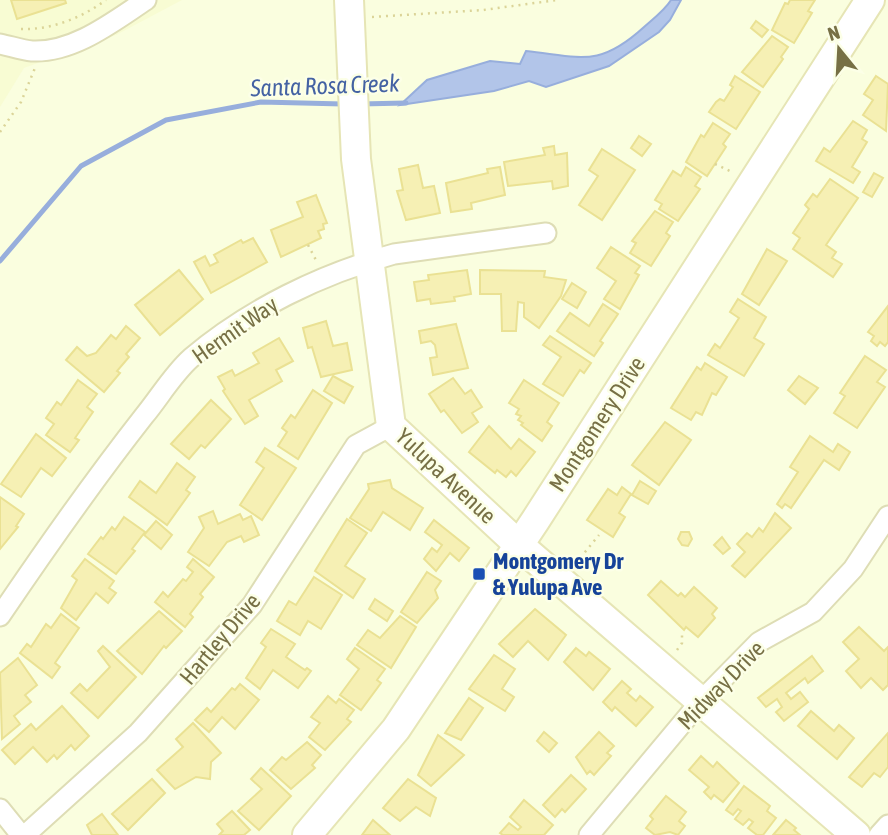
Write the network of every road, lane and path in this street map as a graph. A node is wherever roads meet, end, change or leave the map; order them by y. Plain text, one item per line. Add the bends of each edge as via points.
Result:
1 (106, 0) edge
2 (146, 0) edge
3 (556, 0) edge
4 (870, 0) edge
5 (356, 14) edge
6 (19, 29) dead end
7 (0, 44) edge
8 (34, 51) junction
9 (0, 132) edge
10 (715, 164) dead end
11 (736, 172) dead end
12 (546, 233) dead end
13 (308, 245) dead end
14 (371, 261) junction
15 (317, 262) dead end
16 (391, 426) junction
17 (888, 516) edge
18 (599, 535) dead end
19 (519, 545) junction
20 (574, 566) dead end
21 (0, 616) edge
22 (682, 632) dead end
23 (675, 653) dead end
24 (700, 702) junction
25 (0, 809) edge
26 (888, 825) edge
27 (23, 835) edge
28 (307, 835) edge
29 (589, 835) edge
30 (856, 835) edge
31 (879, 835) edge

1 - 6 path via 73,20
2 - 8 street via 97,33
3 - 5 path via 483,9
4 - 19 street, Montgomery Drive
5 - 14 street, Yulupa Avenue via 356,159
7 - 8 street
8 - 9 path via 35,70 21,102
10 - 11 path
12 - 14 street, Hermit Way
13 - 15 path
14 - 16 street, Yulupa Avenue
14 - 21 street, Hermit Way via 279,298 189,360 104,467
16 - 19 street, Yulupa Avenue
16 - 27 street, Hartley Drive via 356,445 252,605 138,733
17 - 24 street, Midway Drive via 853,569 814,612 759,642
18 - 20 path
19 - 24 street, Yulupa Avenue
19 - 28 street, Montgomery Drive via 396,729
22 - 23 path
24 - 29 street, Midway Drive
24 - 30 street, Yulupa Avenue
25 - 27 street
26 - 31 street

